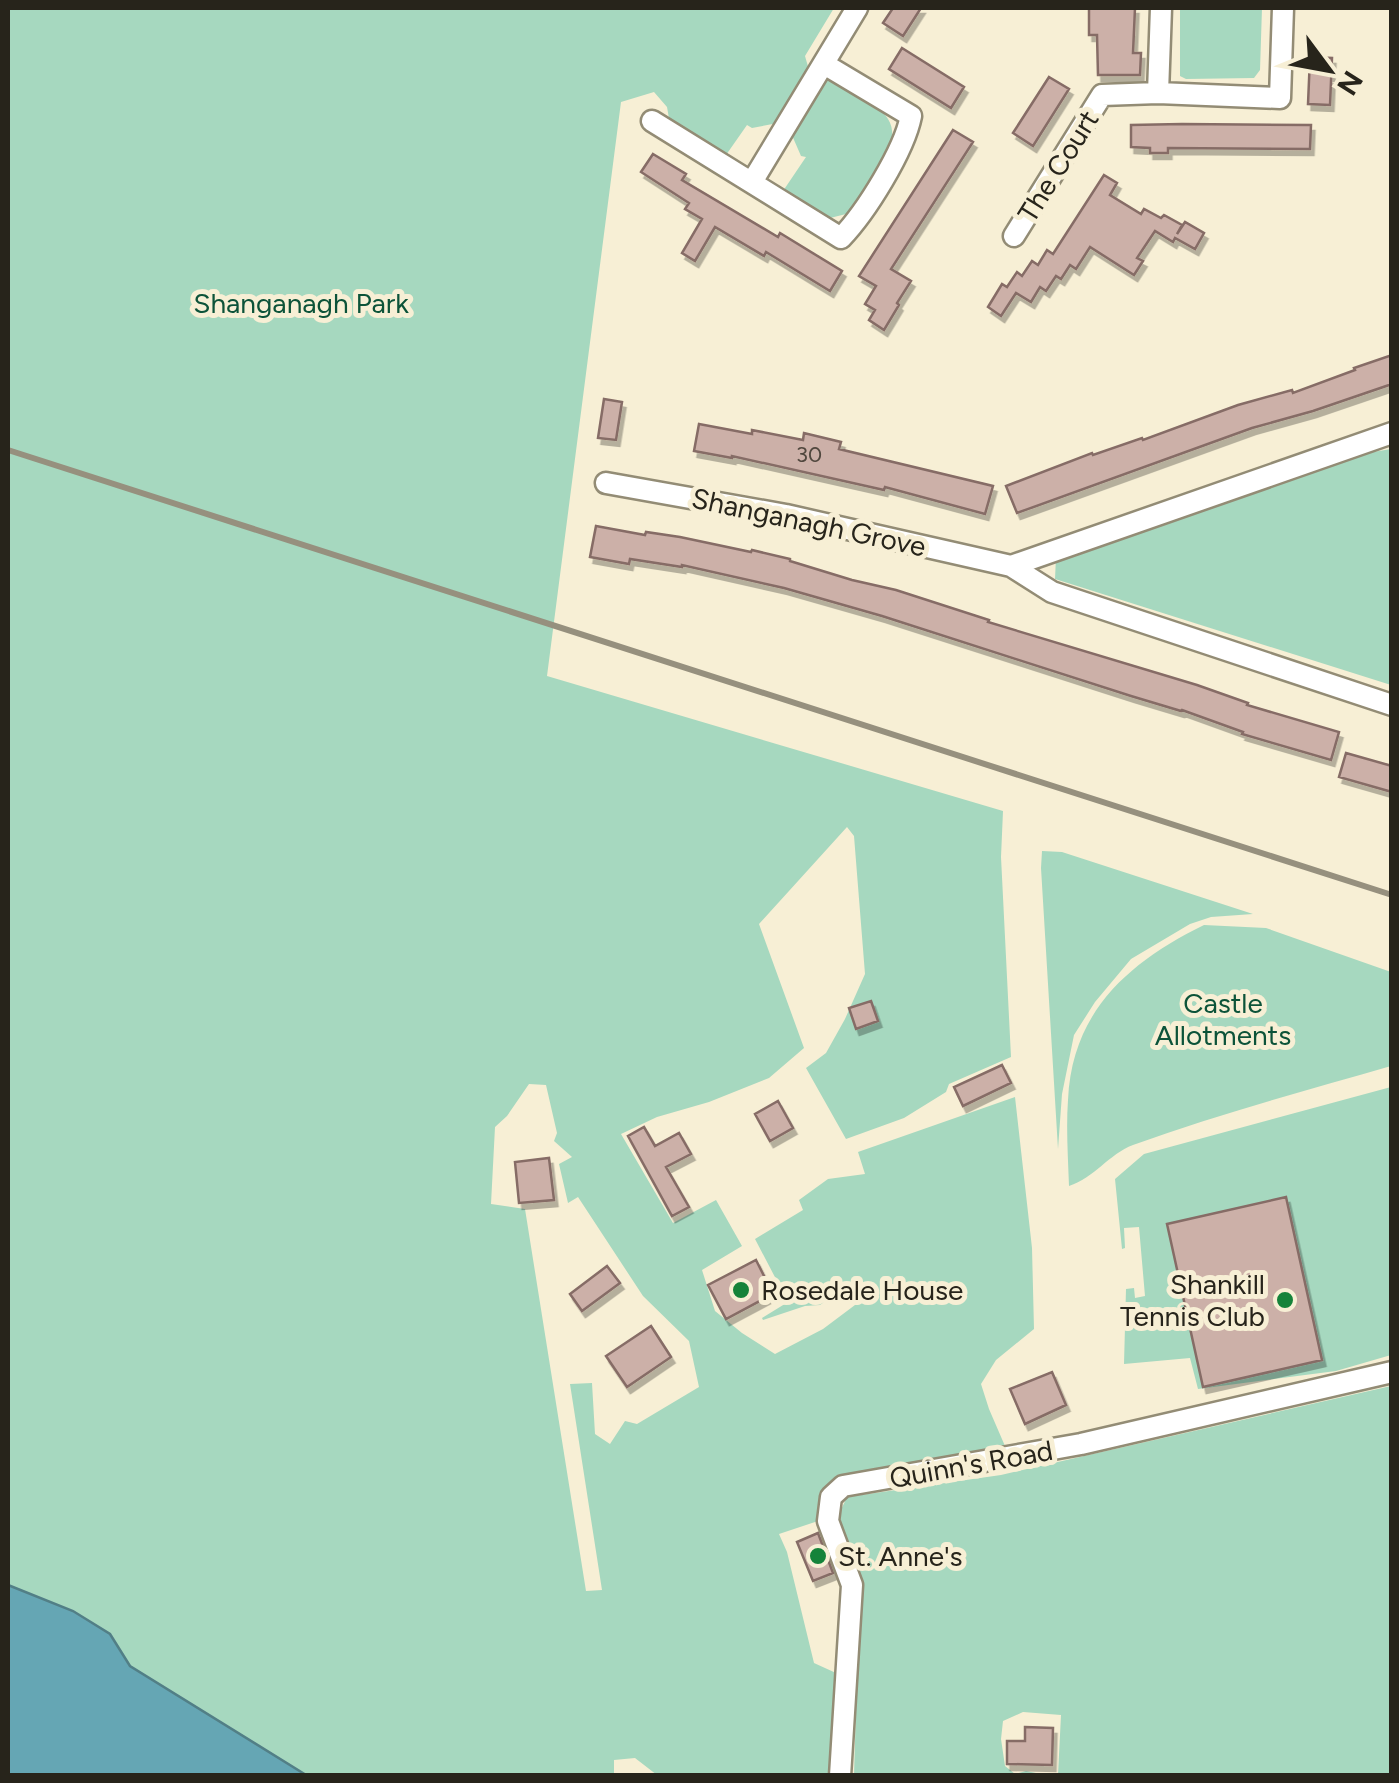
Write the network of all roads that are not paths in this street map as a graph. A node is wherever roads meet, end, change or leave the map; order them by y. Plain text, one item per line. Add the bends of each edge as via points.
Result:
1 (858, 8) edge
2 (1160, 8) edge
3 (1282, 8) edge
4 (824, 64) junction
5 (1158, 93) junction
6 (652, 120) dead end
7 (752, 182) junction
8 (1014, 236) dead end
9 (1392, 433) edge
10 (606, 483) dead end
11 (1012, 566) junction
12 (1392, 704) edge
13 (1392, 1372) edge
14 (840, 1776) edge

1 - 4 street
2 - 5 street
3 - 5 street via 1280,98
4 - 7 street
4 - 7 street via 911,116 908,134 859,219 841,238
5 - 8 street, The Court via 1102,95
6 - 7 street
9 - 11 street
10 - 11 street, Shanganagh Grove
11 - 12 street, Shanganagh Grove via 1052,592
13 - 14 street, Quinn's Road via 1081,1444 843,1486 831,1497 828,1521 852,1585

